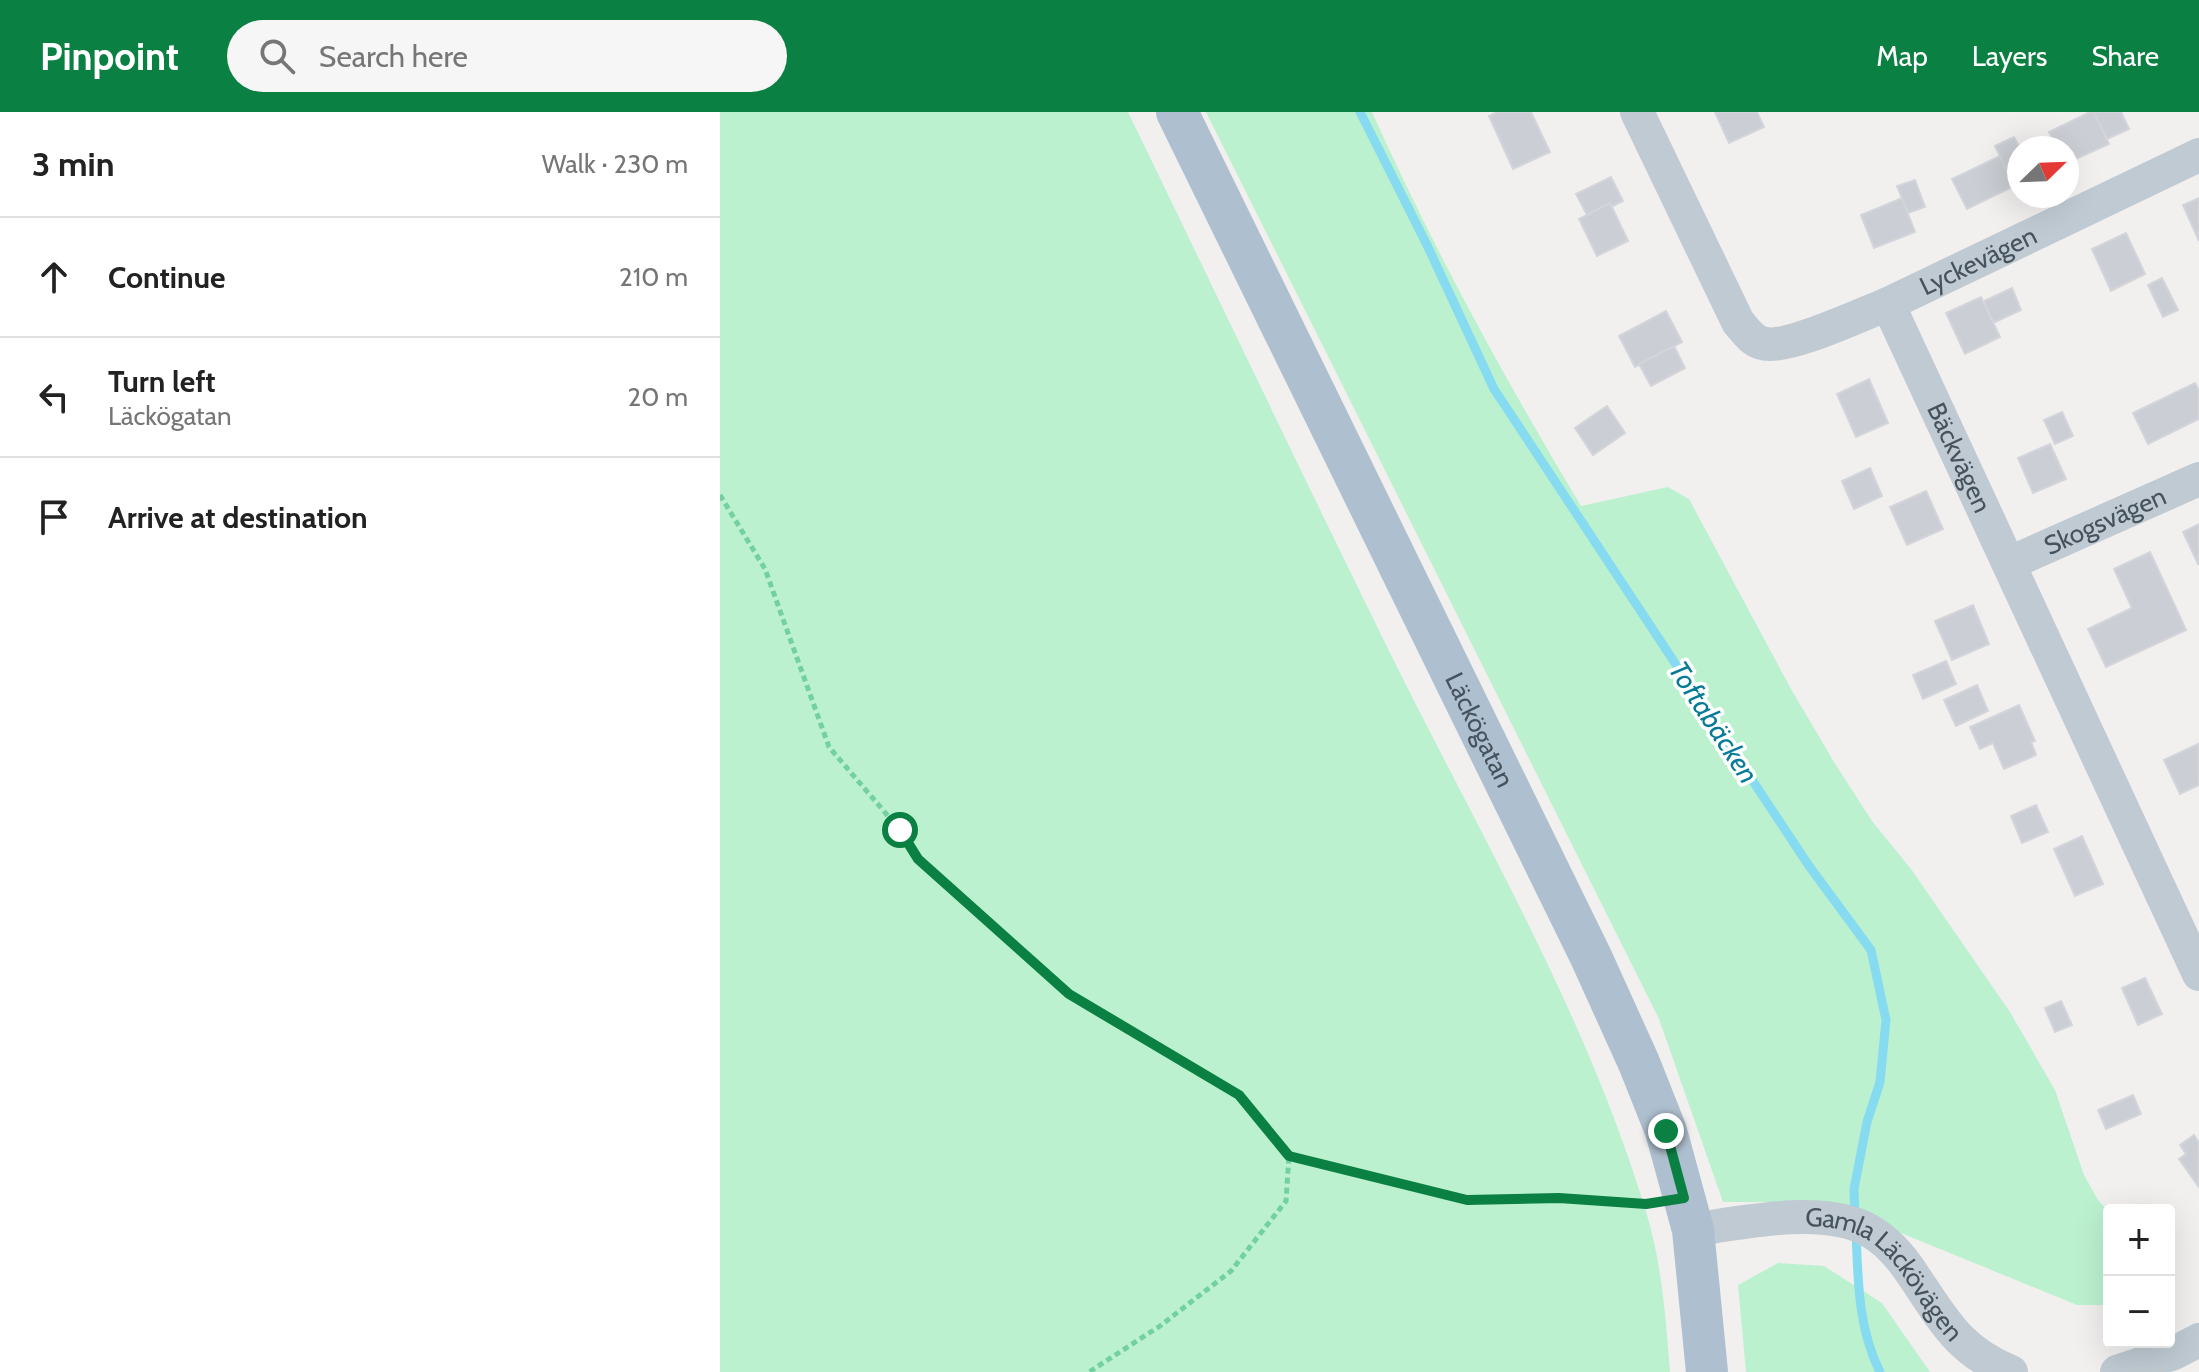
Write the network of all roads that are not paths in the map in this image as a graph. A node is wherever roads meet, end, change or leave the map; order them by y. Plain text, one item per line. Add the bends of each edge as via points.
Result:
1 (1177, 112) edge
2 (1637, 112) edge
3 (2199, 155) edge
4 (1888, 304) junction
5 (2199, 479) edge
6 (2010, 563) junction
7 (2199, 974) edge
8 (1689, 1214) junction
9 (2199, 1340) edge
10 (1707, 1372) edge
11 (2011, 1372) edge
12 (2117, 1372) edge

1 - 8 main road, Läckögatan via 1591,957 1666,1131
2 - 4 street via 1749,336 1774,345 1792,341
3 - 4 street, Lyckevägen
4 - 6 street, Bäckvägen
5 - 6 street, Skogsvägen
6 - 7 street, Bäckvägen
8 - 10 main road, Läckögatan
8 - 11 street, Gamla Läckövägen via 1815,1218 1870,1231 1894,1250 1953,1334 1974,1354
9 - 12 street

